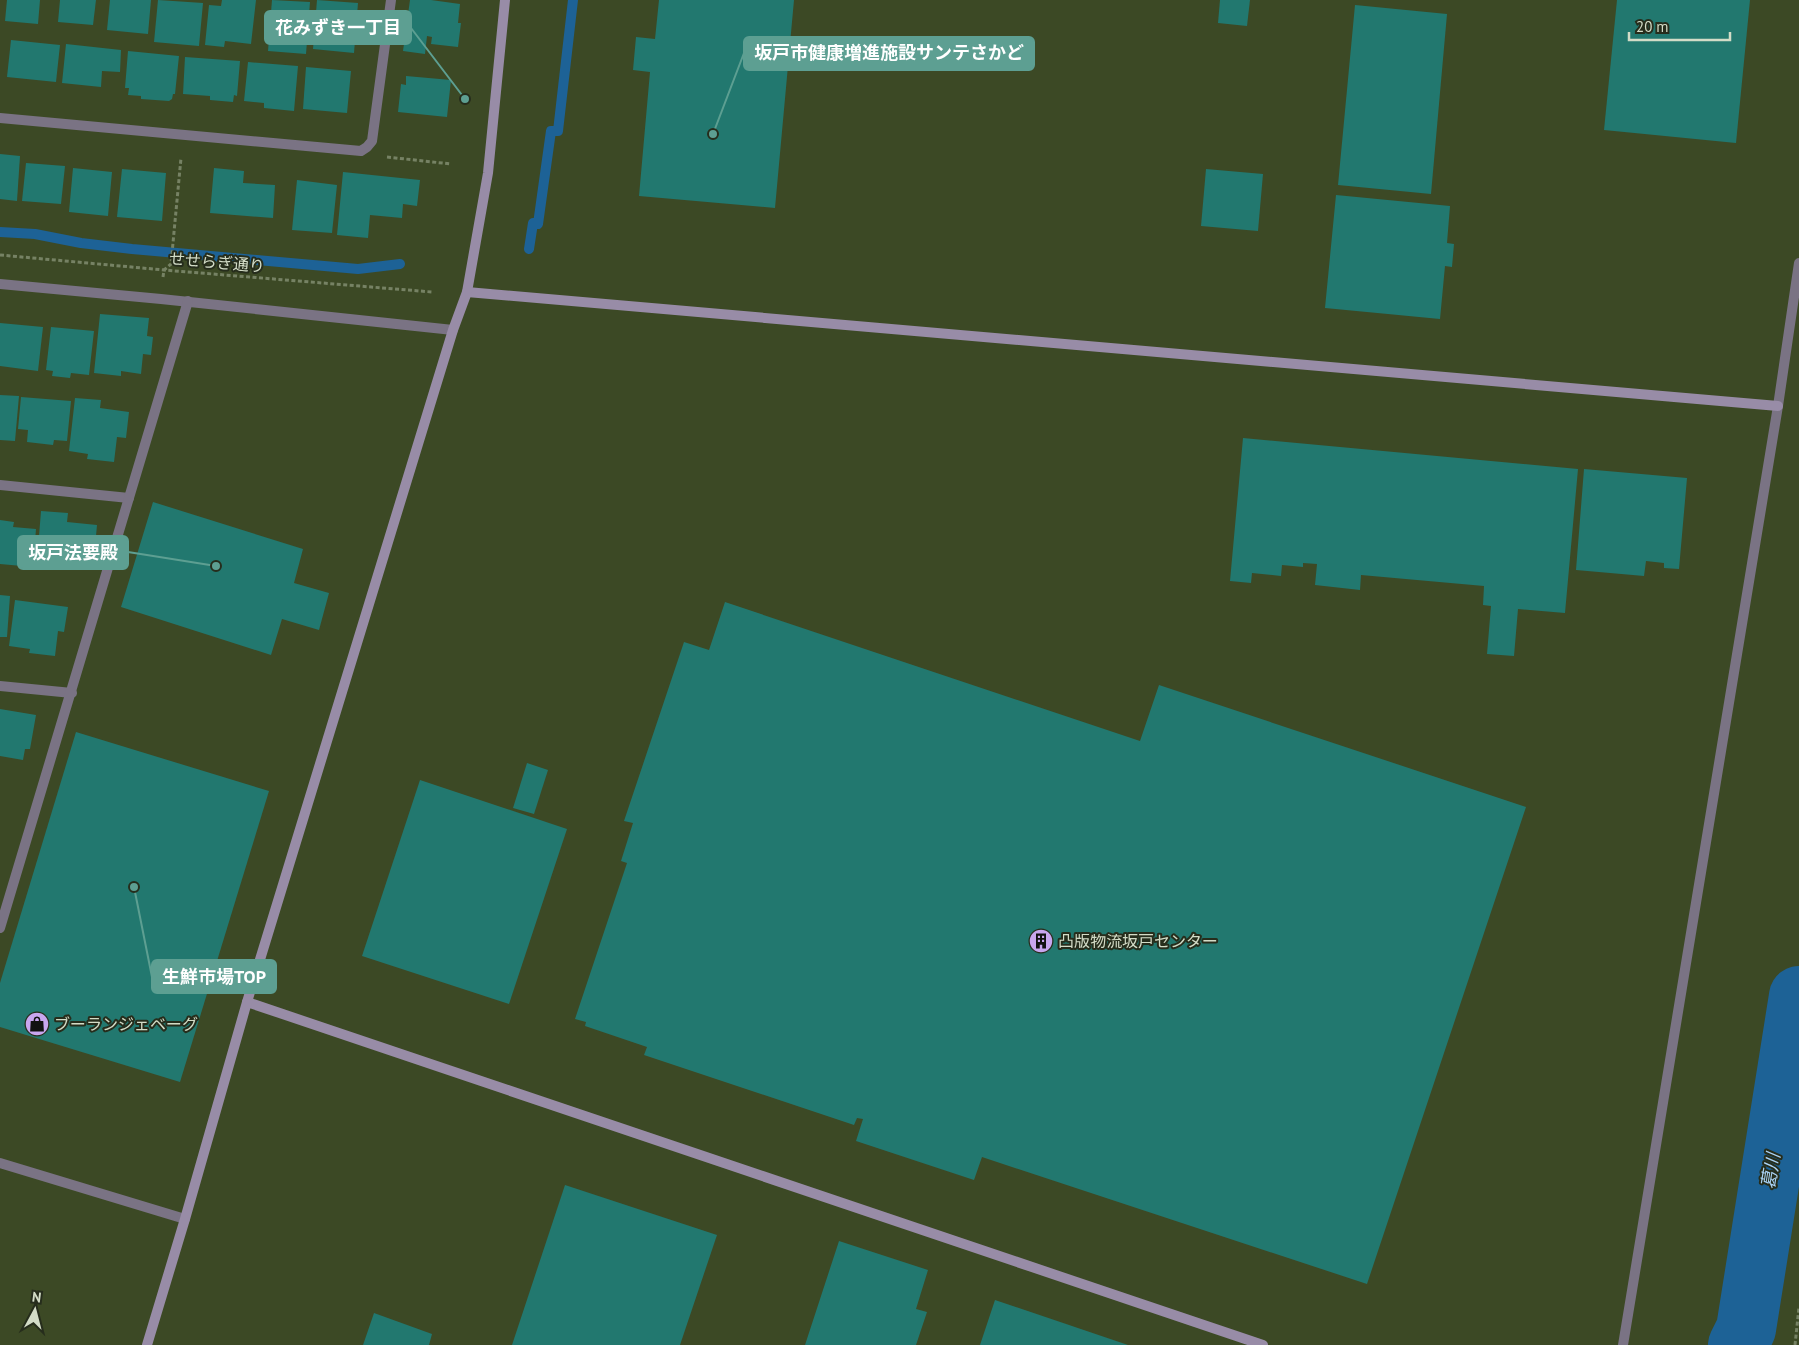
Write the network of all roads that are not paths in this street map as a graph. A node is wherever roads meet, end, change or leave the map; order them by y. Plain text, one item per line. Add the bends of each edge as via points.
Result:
1 (391, 0) edge
2 (505, 0) edge
3 (0, 118) edge
4 (1799, 263) edge
5 (0, 284) edge
6 (466, 292) junction
7 (188, 301) junction
8 (453, 330) junction
9 (1778, 406) junction
10 (0, 485) edge
11 (129, 498) junction
12 (0, 686) edge
13 (72, 693) junction
14 (0, 928) edge
15 (247, 1002) junction
16 (0, 1163) edge
17 (185, 1219) junction
18 (147, 1345) edge
19 (1263, 1345) edge
20 (1623, 1345) edge

1 - 3 street via 372,141 361,151
2 - 6 street via 488,173
4 - 9 street
5 - 7 street
6 - 8 street
6 - 9 street
7 - 8 street
7 - 11 street
8 - 15 street
9 - 20 street
10 - 11 street
11 - 13 street
12 - 13 street
13 - 14 street
15 - 17 street
15 - 19 street
16 - 17 street
17 - 18 street

